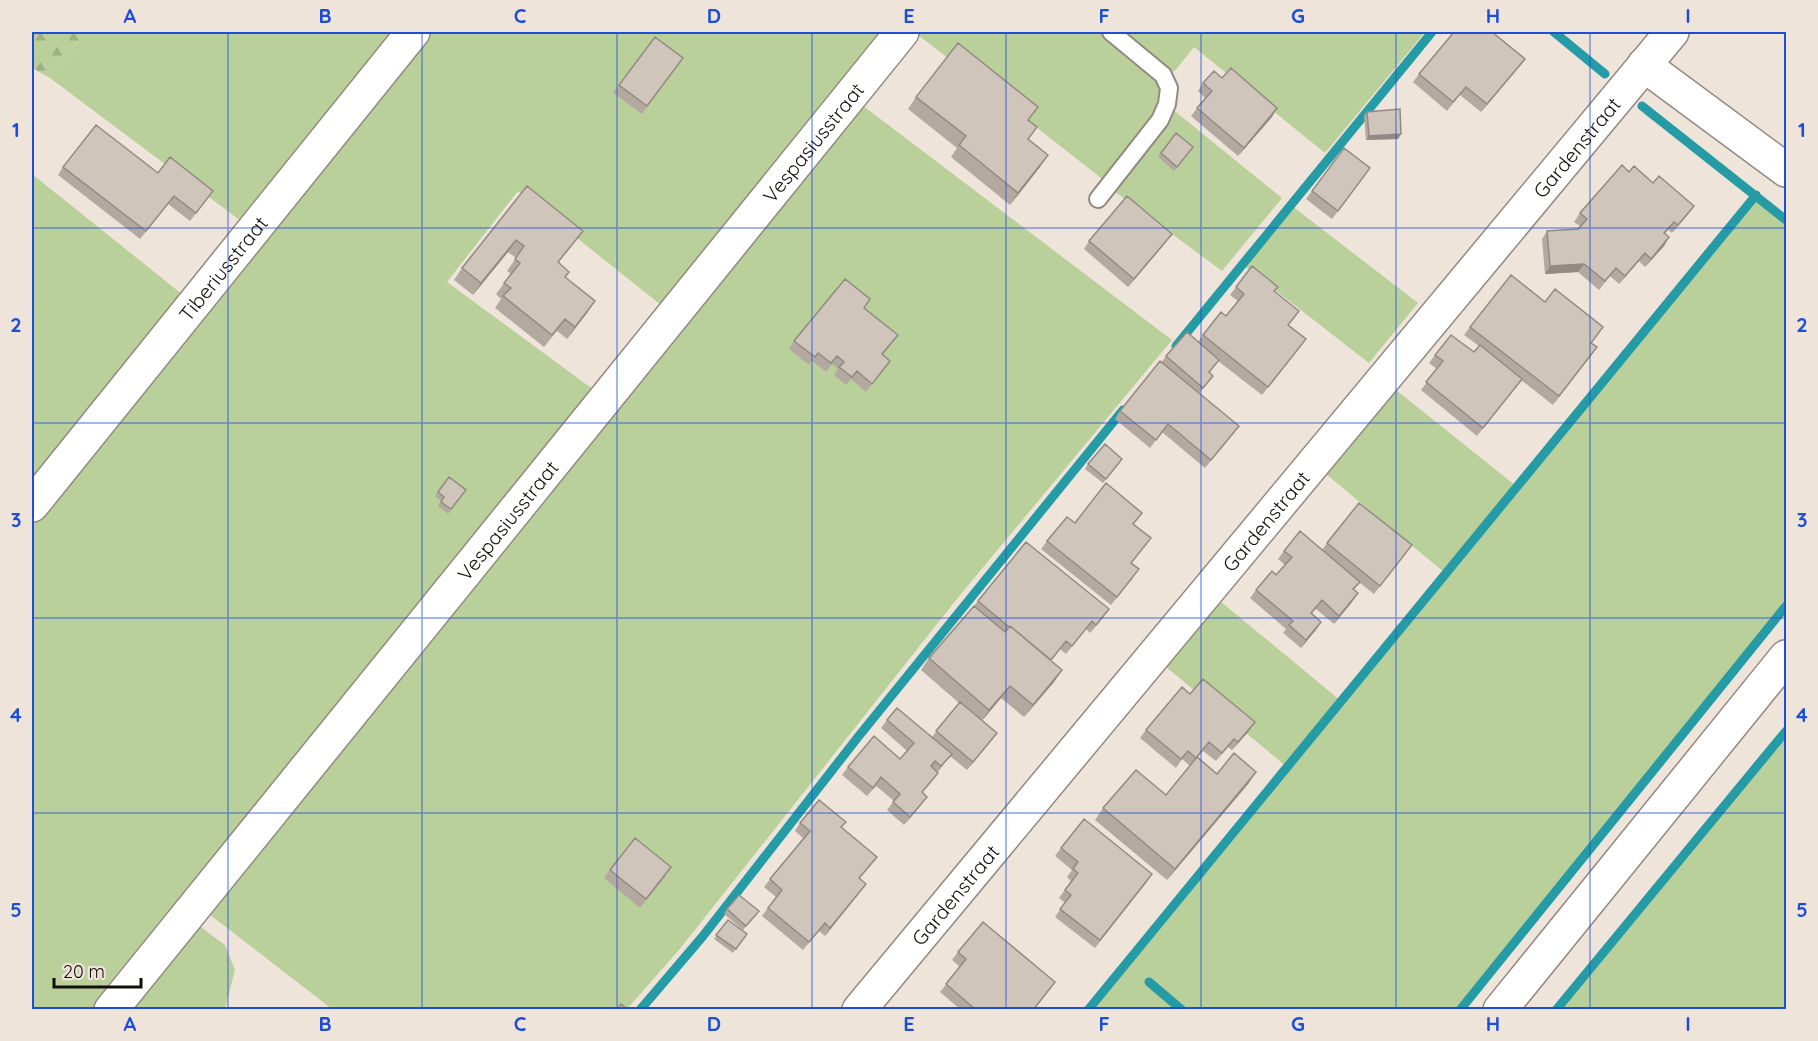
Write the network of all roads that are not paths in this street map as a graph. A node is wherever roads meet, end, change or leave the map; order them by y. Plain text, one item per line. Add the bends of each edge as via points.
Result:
1 (413, 32) edge
2 (902, 32) edge
3 (1111, 32) edge
4 (1672, 32) edge
5 (1644, 65) junction
6 (1786, 170) edge
7 (1098, 199) dead end
8 (32, 505) edge
9 (1786, 657) edge
10 (111, 1010) edge
11 (859, 1010) edge
12 (1500, 1010) edge

1 - 8 street, Tiberiusstraat
2 - 10 street, Vespasiusstraat
3 - 7 lane via 1163,75 1169,88 1160,120
4 - 5 street, Gardenstraat
5 - 6 street
5 - 11 street, Gardenstraat
9 - 12 street

